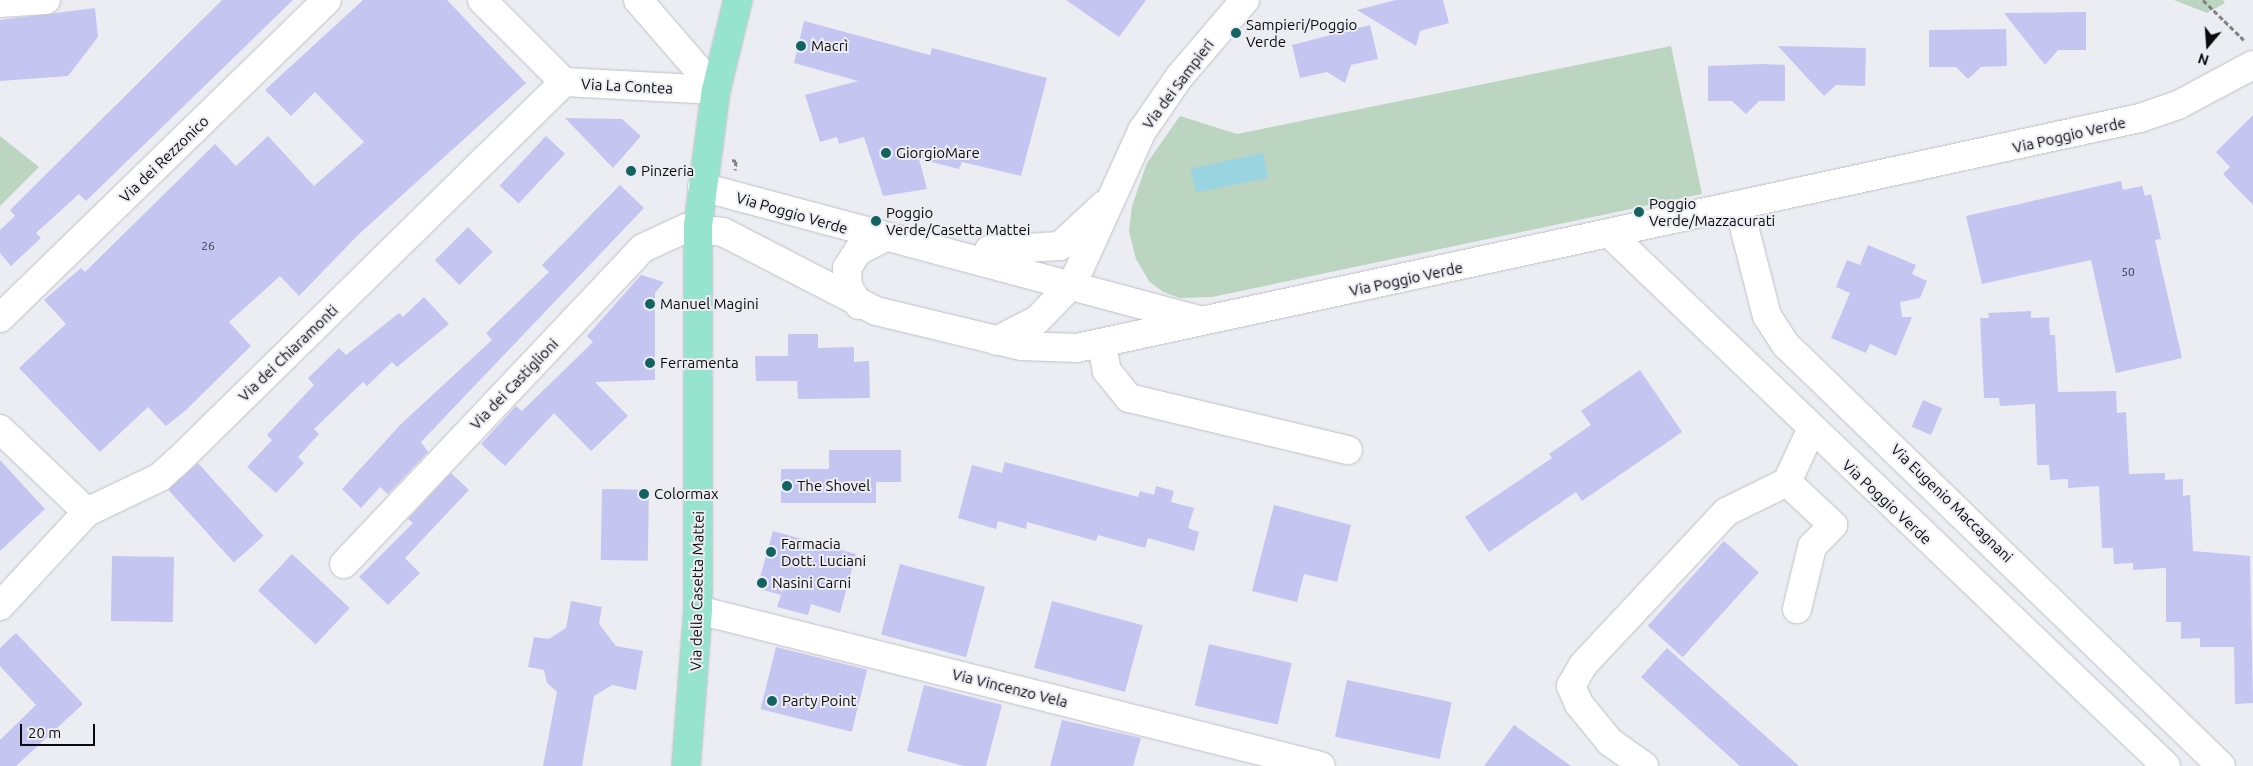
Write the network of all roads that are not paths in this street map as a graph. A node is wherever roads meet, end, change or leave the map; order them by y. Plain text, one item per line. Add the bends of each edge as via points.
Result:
1 (46, 0) edge
2 (327, 0) edge
3 (482, 0) edge
4 (638, 0) edge
5 (738, 0) edge
6 (1245, 0) edge
7 (0, 3) edge
8 (2253, 65) edge
9 (564, 82) junction
10 (716, 90) junction
11 (702, 187) junction
12 (1106, 202) junction
13 (1739, 207) junction
14 (698, 226) junction
15 (1612, 235) junction
16 (882, 238) junction
17 (947, 250) junction
18 (1073, 283) junction
19 (859, 305) junction
20 (0, 318) edge
21 (1201, 320) junction
22 (996, 341) junction
23 (1102, 344) junction
24 (0, 429) edge
25 (1811, 430) junction
26 (1348, 450) dead end
27 (1787, 482) junction
28 (87, 512) junction
29 (344, 564) dead end
30 (0, 606) edge
31 (1797, 609) dead end
32 (698, 610) junction
33 (686, 766) edge
34 (1321, 766) edge
35 (1644, 766) edge
36 (2166, 766) edge
37 (2222, 766) edge

1 - 7 street
2 - 20 street, Via dei Rezzonico
3 - 9 street, Via La Contea
4 - 10 street
5 - 10 main road, Via della Casetta Mattei
6 - 12 street, Via dei Sampieri via 1158,106
8 - 13 street, Via Poggio Verde via 2146,117
9 - 10 street, Via La Contea
9 - 28 street, Via dei Chiaramonti via 160,477
10 - 11 main road, Via della Casetta Mattei
11 - 14 main road, Via della Casetta Mattei
11 - 16 street, Via Poggio Verde
12 - 17 street via 1073,237 1054,248
12 - 18 street, Via dei Sampieri via 1095,242
13 - 15 street, Via Poggio Verde
13 - 37 street, Via Eugenio Maccagnani via 1767,316 1786,344
14 - 19 street, Via Poggio Verde via 731,236
14 - 29 street, Via dei Castiglioni via 675,232 643,248
14 - 32 main road, Via della Casetta Mattei
15 - 21 street, Via Poggio Verde
15 - 25 street, Via Poggio Verde
16 - 17 street, Via Poggio Verde
16 - 19 street, Via Poggio Verde via 858,251 847,268 848,287
17 - 18 street, Via Poggio Verde
18 - 21 street, Via Poggio Verde
18 - 22 street via 1037,320
19 - 22 street, Via Poggio Verde
21 - 23 street, Via Poggio Verde
22 - 23 street, Via Poggio Verde via 1045,348
23 - 26 street via 1107,370 1129,398
24 - 28 street
25 - 27 street
25 - 36 street, Via Poggio Verde
27 - 31 street via 1833,525 1812,546
27 - 35 street via 1726,512 1583,665 1571,686 1579,704 1610,742
28 - 30 street, Via dei Chiaramonti
32 - 33 main road, Via della Casetta Mattei
32 - 34 street, Via Vincenzo Vela

